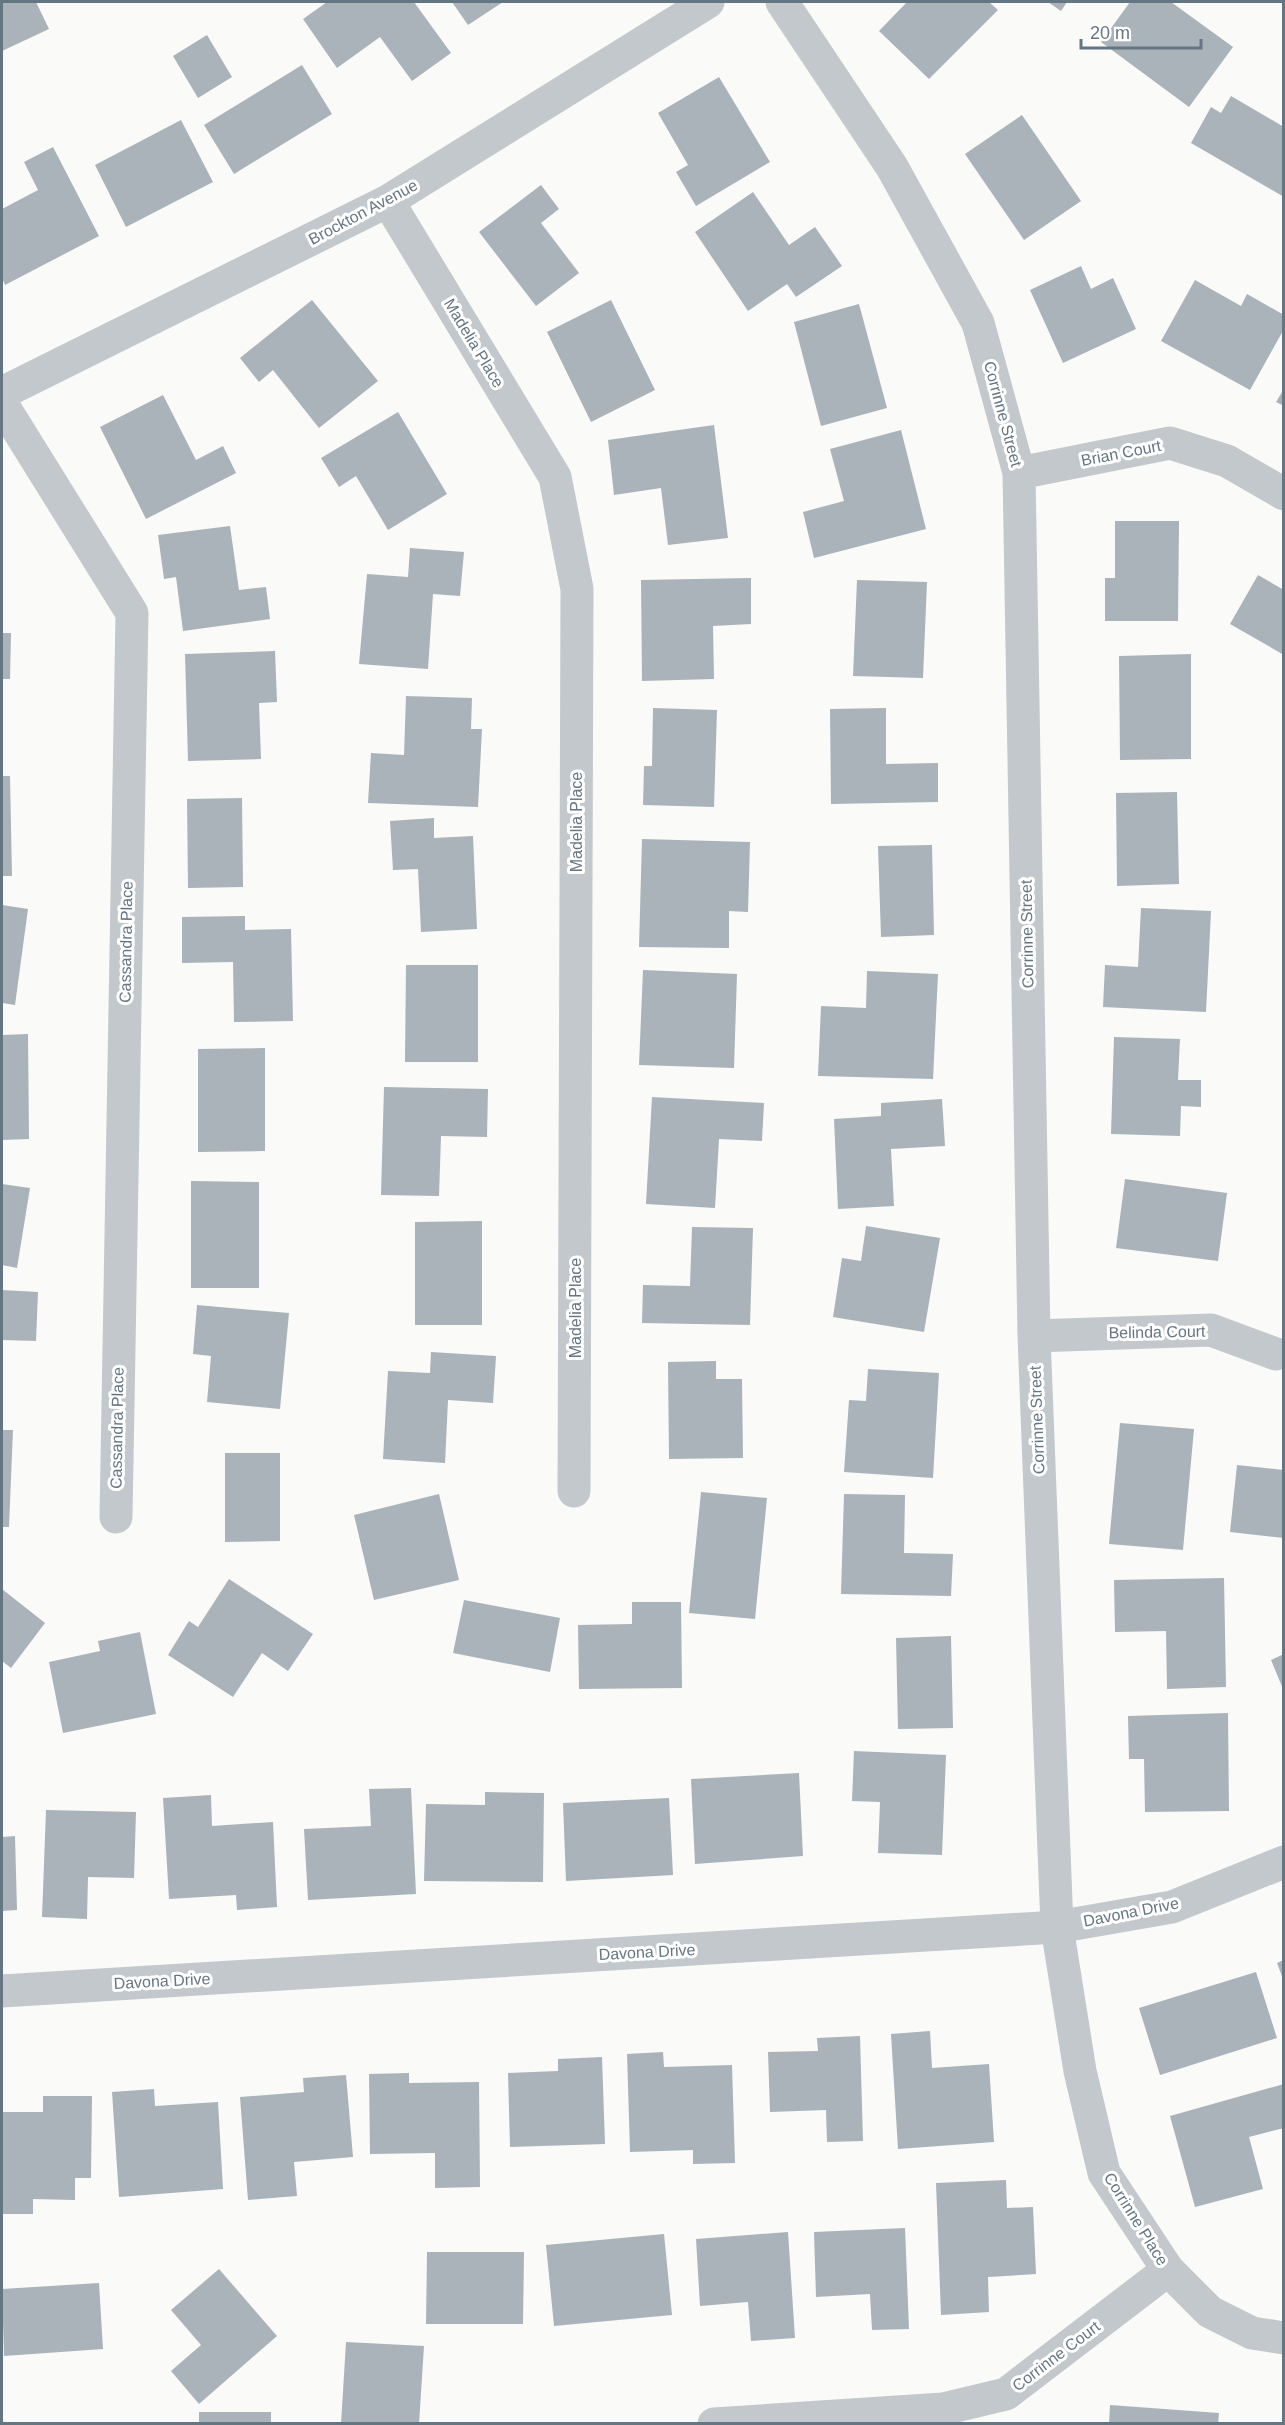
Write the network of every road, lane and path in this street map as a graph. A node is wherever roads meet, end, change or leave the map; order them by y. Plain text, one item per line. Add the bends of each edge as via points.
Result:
1 (708, 2) edge
2 (782, 2) edge
3 (388, 201) junction
4 (2, 393) edge
5 (2, 404) edge
6 (1019, 473) junction
7 (1284, 494) edge
8 (1034, 1336) junction
9 (1276, 1354) dead end
10 (574, 1491) dead end
11 (116, 1517) dead end
12 (1284, 1863) edge
13 (1057, 1927) junction
14 (2, 1991) edge
15 (1167, 2270) junction
16 (1284, 2338) edge
17 (714, 2424) edge

1 - 3 street, Brockton Avenue
2 - 6 street, Corrinne Street via 892,167 978,323
3 - 4 street, Brockton Avenue
3 - 10 street, Madelia Place via 555,477 577,590
5 - 11 street, Cassandra Place via 132,613
6 - 7 street, Brian Court via 1170,443 1227,461
6 - 8 street, Corrinne Street
8 - 9 street, Belinda Court via 1211,1330
8 - 13 street, Corrinne Street
12 - 13 street, Davona Drive via 1172,1907
13 - 14 street, Davona Drive
13 - 15 street, Corrinne Place via 1080,2071 1104,2173
15 - 16 street, Corrinne Place via 1210,2312 1252,2333
15 - 17 street, Corrinne Court via 1006,2394 943,2409

